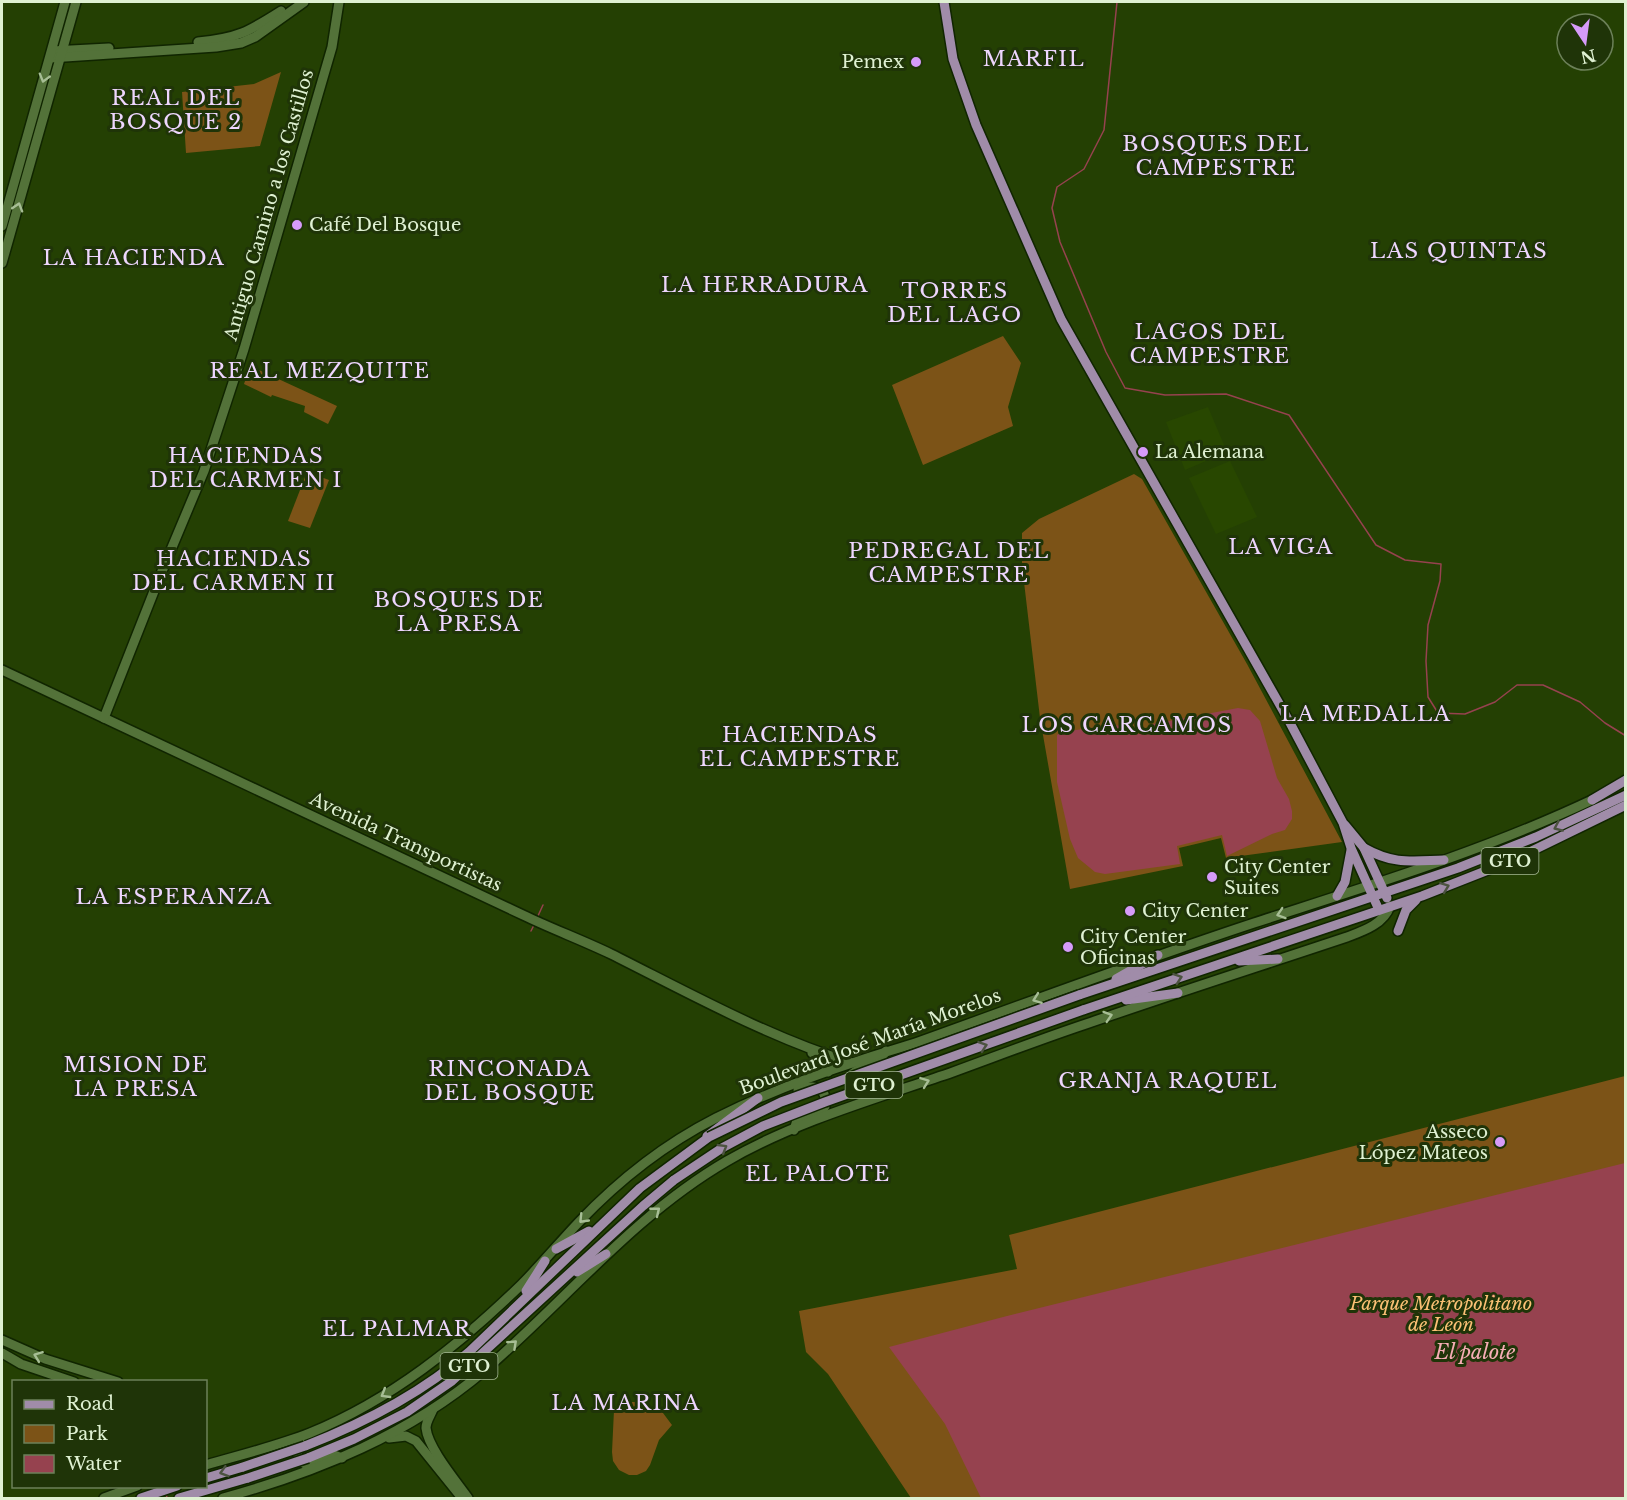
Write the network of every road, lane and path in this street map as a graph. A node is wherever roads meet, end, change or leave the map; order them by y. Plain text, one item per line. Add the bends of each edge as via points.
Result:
1 (65, 2) edge
2 (76, 2) edge
3 (294, 2) edge
4 (304, 2) edge
5 (339, 2) edge
6 (944, 2) edge
7 (65, 36) junction
8 (78, 50) junction
9 (98, 52) junction
10 (56, 54) junction
11 (2, 226) edge
12 (2, 263) edge
13 (2, 670) edge
14 (104, 718) junction
15 (1626, 780) edge
16 (1626, 795) edge
17 (1592, 800) junction
18 (1626, 806) edge
19 (1343, 823) junction
20 (1351, 848) junction
21 (1370, 852) junction
22 (1444, 860) junction
23 (1360, 867) junction
24 (1379, 881) junction
25 (1368, 886) junction
26 (1385, 894) junction
27 (1336, 896) junction
28 (1422, 896) junction
29 (1373, 898) junction
30 (1390, 906) junction
31 (1379, 910) junction
32 (1398, 931) dead end
33 (1158, 956) junction
34 (1278, 959) junction
35 (1228, 961) junction
36 (1095, 990) junction
37 (1178, 993) junction
38 (1106, 1003) junction
39 (798, 1043) junction
40 (886, 1051) junction
41 (852, 1063) junction
42 (828, 1072) junction
43 (776, 1092) junction
44 (894, 1092) junction
45 (758, 1098) junction
46 (794, 1130) junction
47 (683, 1156) junction
48 (599, 1226) junction
49 (556, 1249) junction
50 (606, 1254) junction
51 (545, 1261) junction
52 (559, 1283) junction
53 (517, 1306) junction
54 (2, 1340) edge
55 (2, 1353) edge
56 (68, 1380) edge
57 (112, 1380) edge
58 (434, 1408) junction
59 (335, 1422) junction
60 (384, 1438) junction
61 (248, 1453) junction
62 (342, 1458) junction
63 (207, 1465) edge
64 (207, 1478) edge
65 (132, 1488) edge
66 (171, 1488) edge
67 (260, 1488) junction
68 (104, 1498) edge
69 (141, 1498) edge
70 (179, 1498) edge
71 (223, 1498) edge
72 (462, 1498) edge
73 (468, 1498) edge

1 - 10 street
2 - 7 street
3 - 9 street via 247,33 234,37
4 - 9 street via 241,43
5 - 14 street, Antiguo Camino a los Castillos via 332,47 241,360 204,471
6 - 19 main road via 953,59 973,117 1061,319
7 - 8 street via 69,45
7 - 10 street
8 - 9 street
8 - 10 street
9 - 10 street
10 -> 11 street
12 -> 10 street
13 - 14 street, Avenida Transportistas
14 - 39 street, Avenida Transportistas
15 - 17 main road
16 - 17 main road
16 -> 26 main road, GTO via 1536,837
17 - 22 street, Boulevard José María Morelos via 1536,826
28 -> 18 main road, GTO
19 - 20 main road
19 - 21 main road
20 - 23 main road
20 - 27 main road via 1345,882
21 - 22 main road via 1408,862
21 - 23 main road via 1361,859
21 - 24 main road
22 - 24 street, Boulevard José María Morelos
23 - 25 main road
24 - 25 street, Boulevard José María Morelos
24 - 26 main road
25 - 27 street, Boulevard José María Morelos
25 - 29 main road
26 - 29 main road, GTO
26 - 30 main road
27 -> 33 street, Boulevard José María Morelos
28 - 30 main road, GTO
28 - 32 main road via 1406,910
29 - 31 main road
29 - 36 main road, Boulevard José María Morelos / GTO
30 - 31 main road, GTO
30 - 34 street via 1381,920 1355,934
31 - 35 main road, GTO
33 - 36 main road
33 -> 40 street, Boulevard José María Morelos
34 - 35 main road
34 - 37 street
38 -> 35 main road, GTO
36 - 47 main road, Boulevard José María Morelos / GTO, bridge via 780,1102 709,1137
37 - 38 main road
44 -> 37 street
52 -> 38 main road, GTO, bridge via 674,1180 763,1126
39 - 41 street, Avenida Transportistas
39 - 42 street, Avenida Transportistas via 819,1057
40 - 41 street, Boulevard José María Morelos
40 - 44 street via 879,1061 858,1068 852,1074 850,1087 860,1094 887,1089
41 - 42 street, Boulevard José María Morelos
42 - 43 street, Boulevard José María Morelos
43 - 45 street, Boulevard José María Morelos
43 - 46 street via 786,1094 808,1086 822,1090 825,1095 824,1109 797,1120
44 - 46 street
45 - 47 main road
45 -> 49 street, Boulevard José María Morelos via 699,1127 649,1159 607,1194
50 -> 46 street via 655,1211 705,1175 746,1150
47 - 48 main road, Boulevard José María Morelos / GTO
48 - 49 main road
48 - 53 main road, Boulevard José María Morelos / GTO
49 - 51 street, Boulevard José María Morelos
50 - 52 main road
58 -> 50 street via 487,1368
51 - 53 main road
51 -> 59 street, Boulevard José María Morelos via 441,1356 407,1381
52 - 70 main road, GTO, bridge via 452,1381 407,1412 308,1458
53 -> 64 main road, Boulevard José María Morelos / GTO, bridge via 450,1368 377,1414 285,1454
57 -> 54 street via 45,1359
55 - 56 street
58 - 60 street
58 - 73 street via 426,1425 429,1437
59 - 61 street, Boulevard José María Morelos
59 - 62 street via 326,1432 300,1442 298,1456 304,1464 334,1455
60 - 62 street
60 - 72 street via 406,1436 416,1441
61 - 63 street, Boulevard José María Morelos
61 - 67 street via 263,1470
62 - 67 street
65 - 68 street
66 - 69 main road
67 - 71 street

